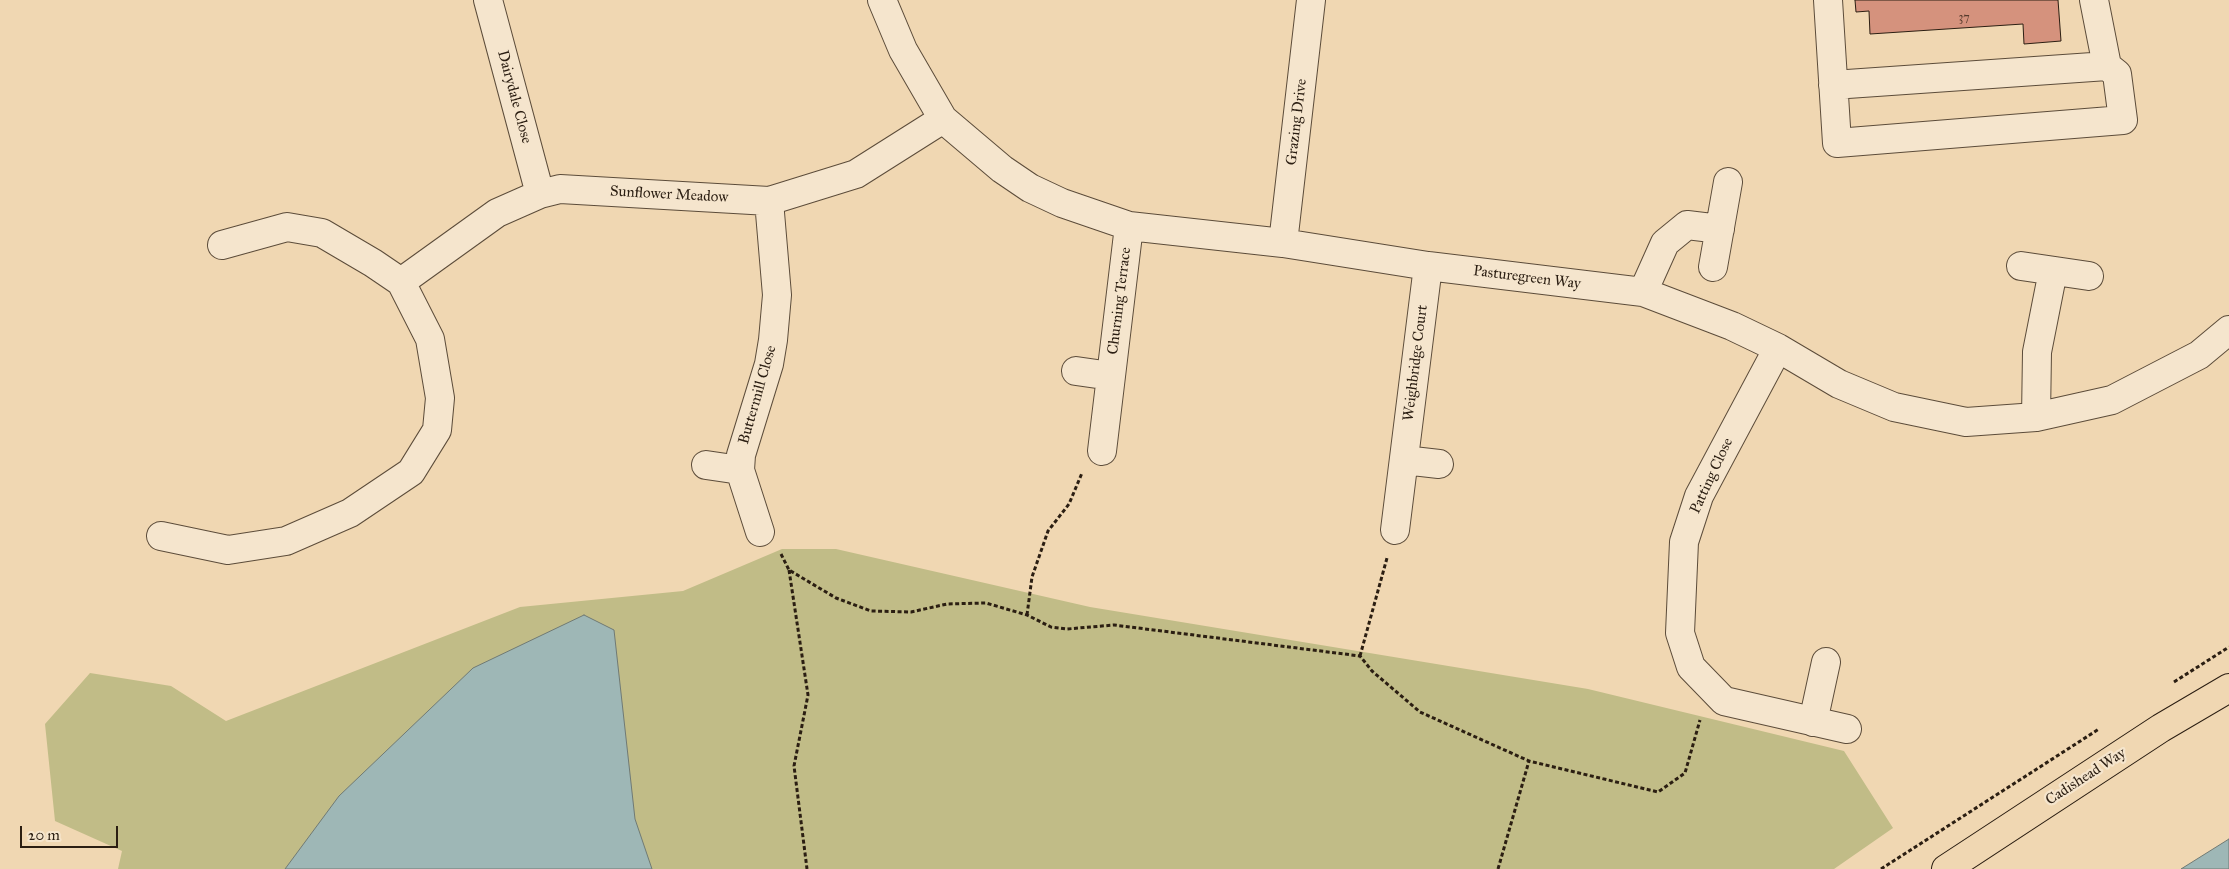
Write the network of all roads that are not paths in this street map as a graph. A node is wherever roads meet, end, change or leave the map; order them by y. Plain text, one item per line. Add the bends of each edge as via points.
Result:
1 (488, 0) edge
2 (882, 0) edge
3 (1311, 0) edge
4 (1828, 0) edge
5 (2094, 0) edge
6 (2107, 66) junction
7 (1833, 85) junction
8 (944, 119) junction
9 (1728, 182) dead end
10 (540, 194) junction
11 (769, 201) junction
12 (1129, 226) junction
13 (1720, 229) junction
14 (1282, 243) junction
15 (222, 246) dead end
16 (1428, 266) junction
17 (2021, 266) dead end
18 (1713, 267) dead end
19 (2053, 271) junction
20 (2089, 276) dead end
21 (401, 282) junction
22 (1643, 292) junction
23 (2229, 330) edge
24 (1778, 348) junction
25 (1076, 371) dead end
26 (1111, 376) junction
27 (2036, 417) junction
28 (1102, 451) road end
29 (1404, 460) junction
30 (1439, 464) dead end
31 (706, 465) dead end
32 (740, 470) junction
33 (1395, 530) road end
34 (760, 532) road end
35 (161, 536) dead end
36 (1826, 662) dead end
37 (2229, 688) edge
38 (1813, 722) junction
39 (1847, 729) dead end
40 (1946, 869) edge

1 - 10 street, Dairydale Close
2 - 8 street, Pasturegreen Way via 902,50
3 - 14 street, Grazing Drive
4 - 7 street
5 - 6 street
6 - 7 street
6 - 7 street via 2117,74 2123,120 1837,143
8 - 11 street, Sunflower Meadow via 856,174
8 - 12 street, Pasturegreen Way via 1002,169 1030,188 1062,203
9 - 13 street
10 - 11 street, Sunflower Meadow via 560,189
10 - 21 street, Sunflower Meadow via 497,213
11 - 32 street, Buttermill Close via 777,295 773,340
12 - 14 street, Pasturegreen Way
12 - 26 street, Churning Terrace
13 - 18 street
13 - 22 street via 1687,225 1665,243
14 - 16 street, Pasturegreen Way
15 - 21 street via 287,227 322,233
16 - 22 street, Pasturegreen Way
16 - 29 street, Weighbridge Court
17 - 19 street
19 - 20 street
19 - 27 street via 2036,352
21 - 35 street via 430,339 440,398 437,430 411,472 350,513 286,541 228,550
22 - 24 street, Pasturegreen Way via 1732,326
23 - 27 street, Pasturegreen Way via 2199,355 2112,400
24 - 27 street, Pasturegreen Way via 1838,384 1894,407 1966,422
24 - 38 street, Patting Close via 1700,496 1684,542 1680,633 1691,667 1686,677 1724,701
25 - 26 street, Churning Terrace
26 - 28 street, Churning Terrace
29 - 30 street
29 - 33 street, Weighbridge Court
31 - 32 street
32 - 34 street, Buttermill Close
36 - 38 street
37 - 40 highway, Cadishead Way via 2161,728
38 - 39 street

